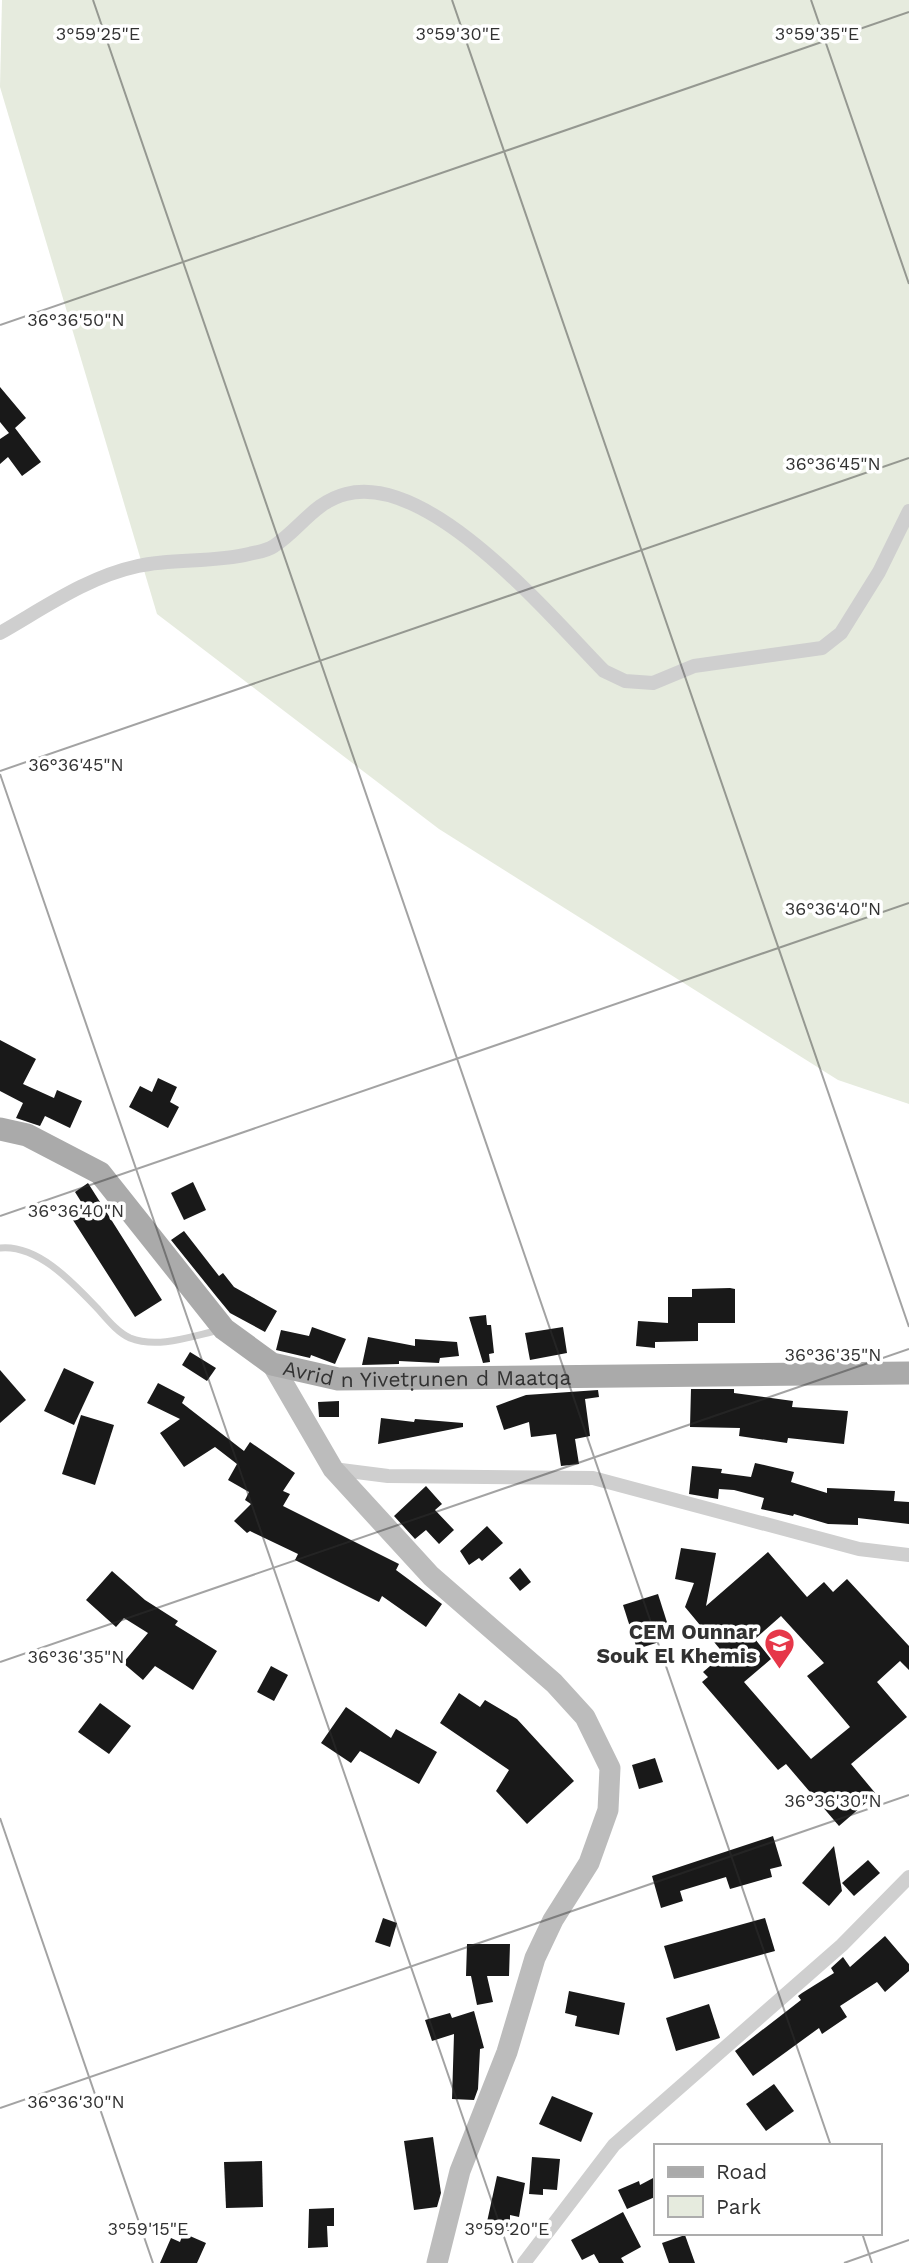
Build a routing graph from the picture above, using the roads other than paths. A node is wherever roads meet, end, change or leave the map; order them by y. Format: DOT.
graph roads {
  1 [pos="909,511"];
  2 [pos="0,634"];
  3 [pos="0,1129"];
  4 [pos="0,1248"];
  5 [pos="224,1329"];
  6 [pos="272,1363"];
  7 [pos="909,1373"];
  8 [pos="333,1469"];
  9 [pos="909,1555"];
  10 [pos="909,1877"];
  11 [pos="437,2263"];
  12 [pos="524,2263"];
  1 -- 2 [label="street"];
  3 -- 5 [label="main road, Avrid n Yivetṛunen d Maatqa"];
  4 -- 5 [label="lane"];
  5 -- 6 [label="main road, Avrid n Yivetṛunen d Maatqa"];
  6 -- 7 [label="main road, Avrid n Yivetṛunen d Maatqa"];
  6 -- 8 [label="street"];
  8 -- 9 [label="street"];
  8 -- 11 [label="street"];
  10 -- 12 [label="street"];
}
